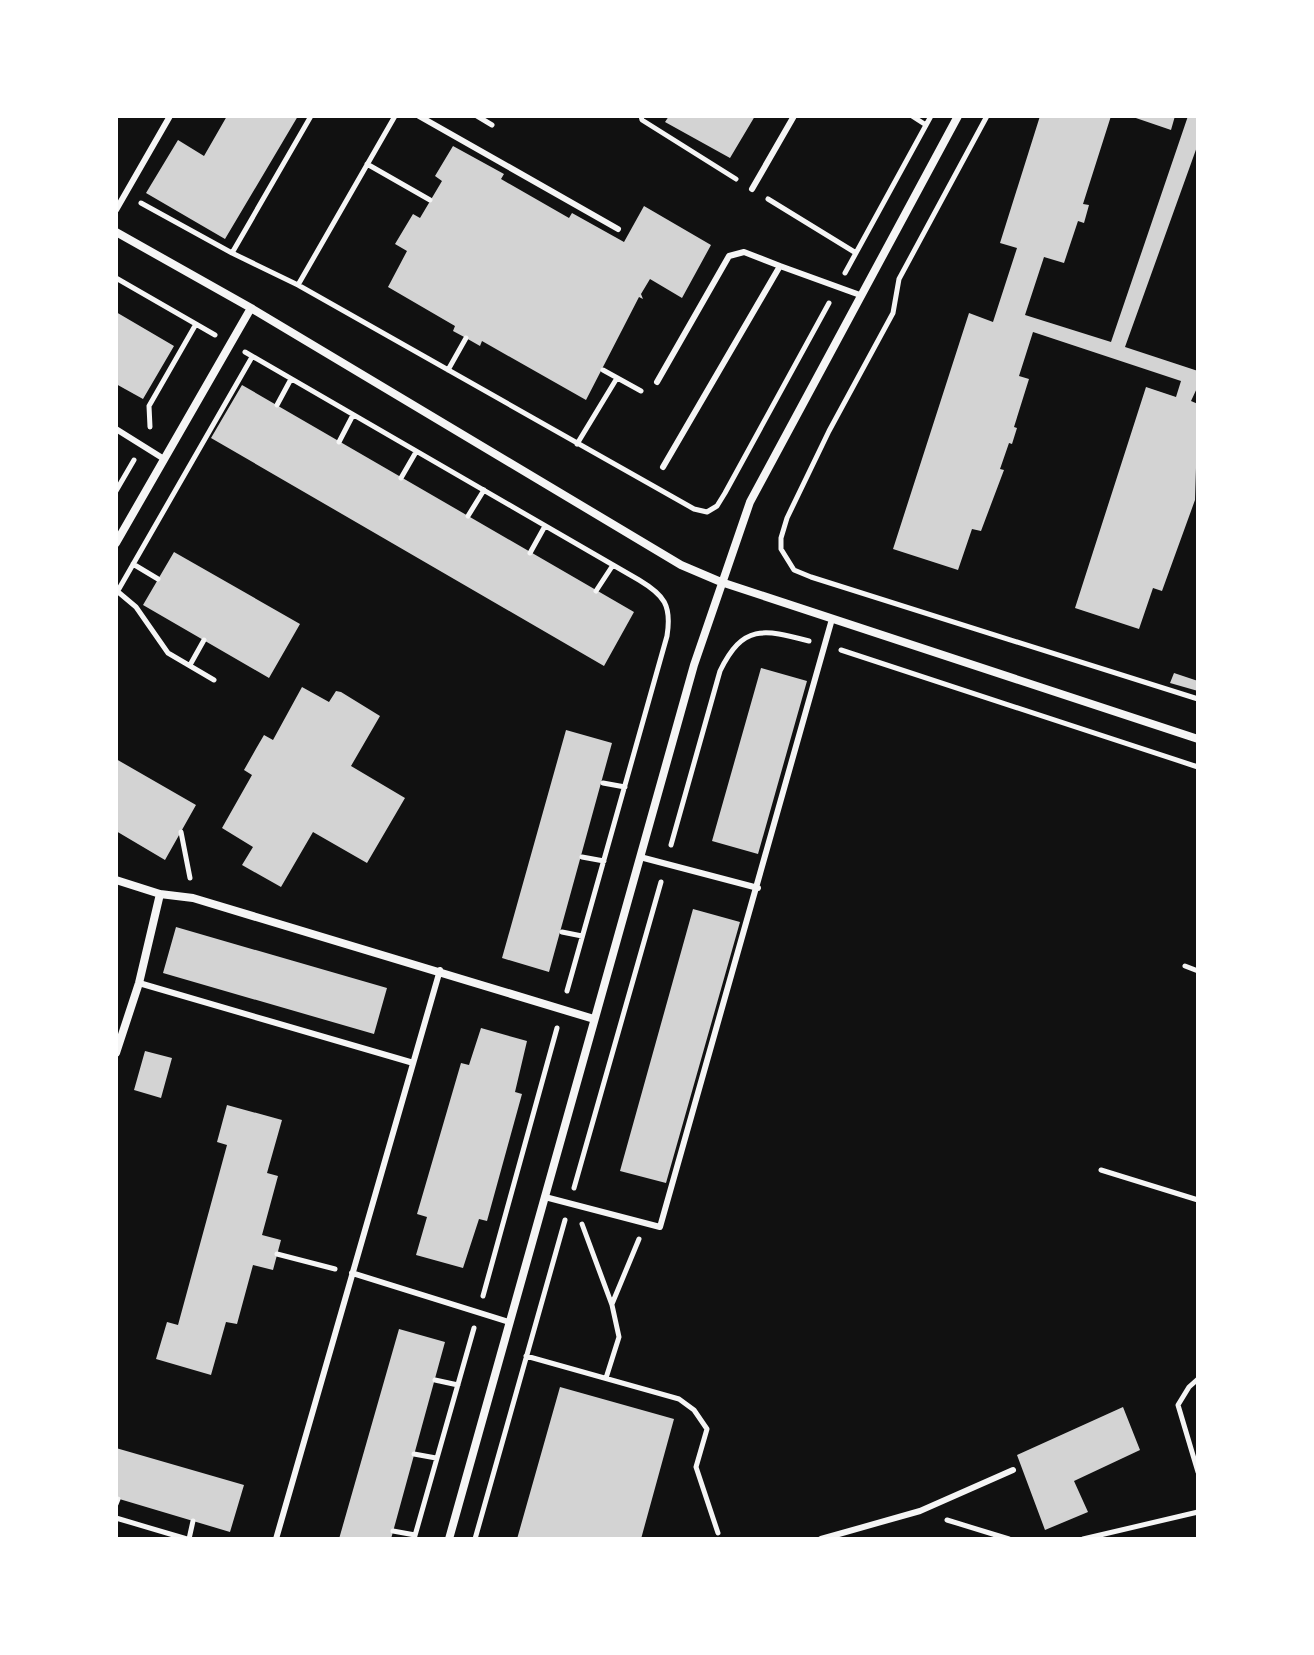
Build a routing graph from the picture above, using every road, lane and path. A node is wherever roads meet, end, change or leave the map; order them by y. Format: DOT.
graph roads {
  1 [pos="170,116"];
  2 [pos="311,116"];
  3 [pos="395,116"];
  4 [pos="419,116"];
  5 [pos="477,116"];
  6 [pos="794,116"];
  7 [pos="912,116"];
  8 [pos="958,116"];
  9 [pos="987,116"];
  10 [pos="492,125"];
  11 [pos="926,125"];
  12 [pos="367,164"];
  13 [pos="752,189"];
  14 [pos="125,194"];
  15 [pos="430,200"];
  16 [pos="116,210"];
  17 [pos="618,229"];
  18 [pos="116,232"];
  19 [pos="232,253"];
  20 [pos="780,266"];
  21 [pos="116,278"];
  22 [pos="298,285"];
  23 [pos="860,295"];
  24 [pos="251,308"];
  25 [pos="196,324"];
  26 [pos="466,338"];
  27 [pos="231,344"];
  28 [pos="252,357"];
  29 [pos="448,370"];
  30 [pos="617,378"];
  31 [pos="291,379"];
  32 [pos="657,382"];
  33 [pos="277,405"];
  34 [pos="353,415"];
  35 [pos="116,429"];
  36 [pos="339,442"];
  37 [pos="577,444"];
  38 [pos="143,445"];
  39 [pos="416,452"];
  40 [pos="164,459"];
  41 [pos="663,467"];
  42 [pos="401,478"];
  43 [pos="484,490"];
  44 [pos="116,491"];
  45 [pos="725,493"];
  46 [pos="468,516"];
  47 [pos="545,526"];
  48 [pos="116,543"];
  49 [pos="530,553"];
  50 [pos="133,564"];
  51 [pos="613,565"];
  52 [pos="158,579"];
  53 [pos="721,582"];
  54 [pos="596,591"];
  55 [pos="117,592"];
  56 [pos="832,619"];
  57 [pos="792,637"];
  58 [pos="204,640"];
  59 [pos="825,645"];
  60 [pos="190,665"];
  61 [pos="214,680"];
  62 [pos="1198,699"];
  63 [pos="1198,739"];
  64 [pos="1198,767"];
  65 [pos="603,783"];
  66 [pos="625,787"];
  67 [pos="181,832"];
  68 [pos="582,857"];
  69 [pos="640,857"];
  70 [pos="604,861"];
  71 [pos="666,863"];
  72 [pos="116,880"];
  73 [pos="758,888"];
  74 [pos="160,894"];
  75 [pos="193,898"];
  76 [pos="562,932"];
  77 [pos="582,936"];
  78 [pos="1185,966"];
  79 [pos="440,970"];
  80 [pos="1198,971"];
  81 [pos="139,983"];
  82 [pos="562,1009"];
  83 [pos="594,1019"];
  84 [pos="116,1053"];
  85 [pos="410,1062"];
  86 [pos="1101,1170"];
  87 [pos="545,1197"];
  88 [pos="1198,1200"];
  89 [pos="572,1204"];
  90 [pos="645,1223"];
  91 [pos="277,1254"];
  92 [pos="352,1273"];
  93 [pos="612,1305"];
  94 [pos="478,1313"];
  95 [pos="509,1322"];
  96 [pos="526,1356"];
  97 [pos="606,1379"];
  98 [pos="1198,1379"];
  99 [pos="435,1380"];
  100 [pos="458,1385"];
  101 [pos="414,1454"];
  102 [pos="436,1458"];
  103 [pos="1013,1470"];
  104 [pos="1198,1472"];
  105 [pos="920,1511"];
  106 [pos="1198,1512"];
  107 [pos="116,1518"];
  108 [pos="193,1521"];
  109 [pos="393,1531"];
  110 [pos="718,1533"];
  111 [pos="415,1537"];
  112 [pos="188,1539"];
  113 [pos="276,1539"];
  114 [pos="449,1539"];
  115 [pos="475,1539"];
  116 [pos="821,1539"];
  117 [pos="1009,1539"];
  118 [pos="1083,1539"];
  1 -- 14 [label="lane"];
  2 -- 19 [label="path"];
  3 -- 12 [label="path"];
  4 -- 17 [label="lane"];
  5 -- 10 [label="path"];
  6 -- 13 [label="lane"];
  7 -- 11 [label="path"];
  8 -- 23 [label="street"];
  9 -- 62 [label="path"];
  12 -- 15 [label="path"];
  12 -- 22 [label="path"];
  14 -- 16 [label="lane"];
  14 -- 19 [label="path"];
  18 -- 24 [label="street"];
  19 -- 22 [label="path"];
  20 -- 23 [label="lane"];
  20 -- 32 [label="lane"];
  20 -- 41 [label="lane"];
  21 -- 25 [label="path"];
  22 -- 29 [label="path"];
  23 -- 53 [label="street"];
  24 -- 27 [label="street"];
  24 -- 53 [label="street"];
  25 -- 27 [label="path"];
  25 -- 38 [label="path"];
  26 -- 29 [label="path"];
  27 -- 28 [label="path"];
  27 -- 40 [label="street"];
  28 -- 31 [label="path"];
  28 -- 50 [label="path"];
  29 -- 37 [label="path"];
  30 -- 37 [label="path"];
  31 -- 33 [label="path"];
  31 -- 34 [label="path"];
  34 -- 36 [label="path"];
  34 -- 39 [label="path"];
  35 -- 38 [label="lane"];
  37 -- 45 [label="path"];
  38 -- 40 [label="lane"];
  38 -- 44 [label="path"];
  39 -- 42 [label="path"];
  39 -- 43 [label="path"];
  40 -- 48 [label="street"];
  43 -- 46 [label="path"];
  43 -- 47 [label="path"];
  47 -- 49 [label="path"];
  47 -- 51 [label="path"];
  50 -- 52 [label="path"];
  50 -- 55 [label="path"];
  51 -- 54 [label="path"];
  51 -- 66 [label="path"];
  53 -- 56 [label="street"];
  53 -- 69 [label="street"];
  55 -- 60 [label="path"];
  56 -- 59 [label="lane"];
  56 -- 63 [label="street"];
  57 -- 71 [label="path"];
  58 -- 60 [label="path"];
  59 -- 64 [label="path"];
  59 -- 73 [label="lane"];
  60 -- 61 [label="path"];
  65 -- 66 [label="path"];
  66 -- 70 [label="path"];
  67 -- 75 [label="path"];
  68 -- 70 [label="path"];
  69 -- 71 [label="lane"];
  69 -- 83 [label="street"];
  70 -- 77 [label="path"];
  71 -- 73 [label="lane"];
  71 -- 89 [label="path"];
  72 -- 74 [label="street"];
  73 -- 90 [label="lane"];
  74 -- 75 [label="street"];
  74 -- 81 [label="street"];
  75 -- 79 [label="street"];
  76 -- 77 [label="path"];
  77 -- 82 [label="path"];
  78 -- 80 [label="path"];
  79 -- 82 [label="street"];
  79 -- 85 [label="lane"];
  81 -- 84 [label="street"];
  81 -- 85 [label="lane"];
  82 -- 83 [label="street"];
  82 -- 94 [label="path"];
  83 -- 87 [label="street"];
  85 -- 92 [label="lane"];
  86 -- 88 [label="path"];
  87 -- 89 [label="lane"];
  87 -- 95 [label="street"];
  89 -- 90 [label="lane"];
  89 -- 93 [label="path"];
  89 -- 96 [label="path"];
  90 -- 93 [label="path"];
  91 -- 92 [label="path"];
  92 -- 94 [label="lane"];
  92 -- 113 [label="lane"];
  93 -- 97 [label="path"];
  94 -- 95 [label="lane"];
  94 -- 100 [label="path"];
  95 -- 114 [label="street"];
  96 -- 97 [label="path"];
  96 -- 115 [label="path"];
  97 -- 110 [label="path"];
  98 -- 104 [label="path"];
  99 -- 100 [label="path"];
  100 -- 102 [label="path"];
  101 -- 102 [label="path"];
  102 -- 111 [label="path"];
  103 -- 105 [label="lane"];
  105 -- 116 [label="lane"];
  105 -- 117 [label="path"];
  106 -- 118 [label="path"];
  107 -- 112 [label="path"];
  108 -- 112 [label="path"];
  109 -- 111 [label="path"];
}
